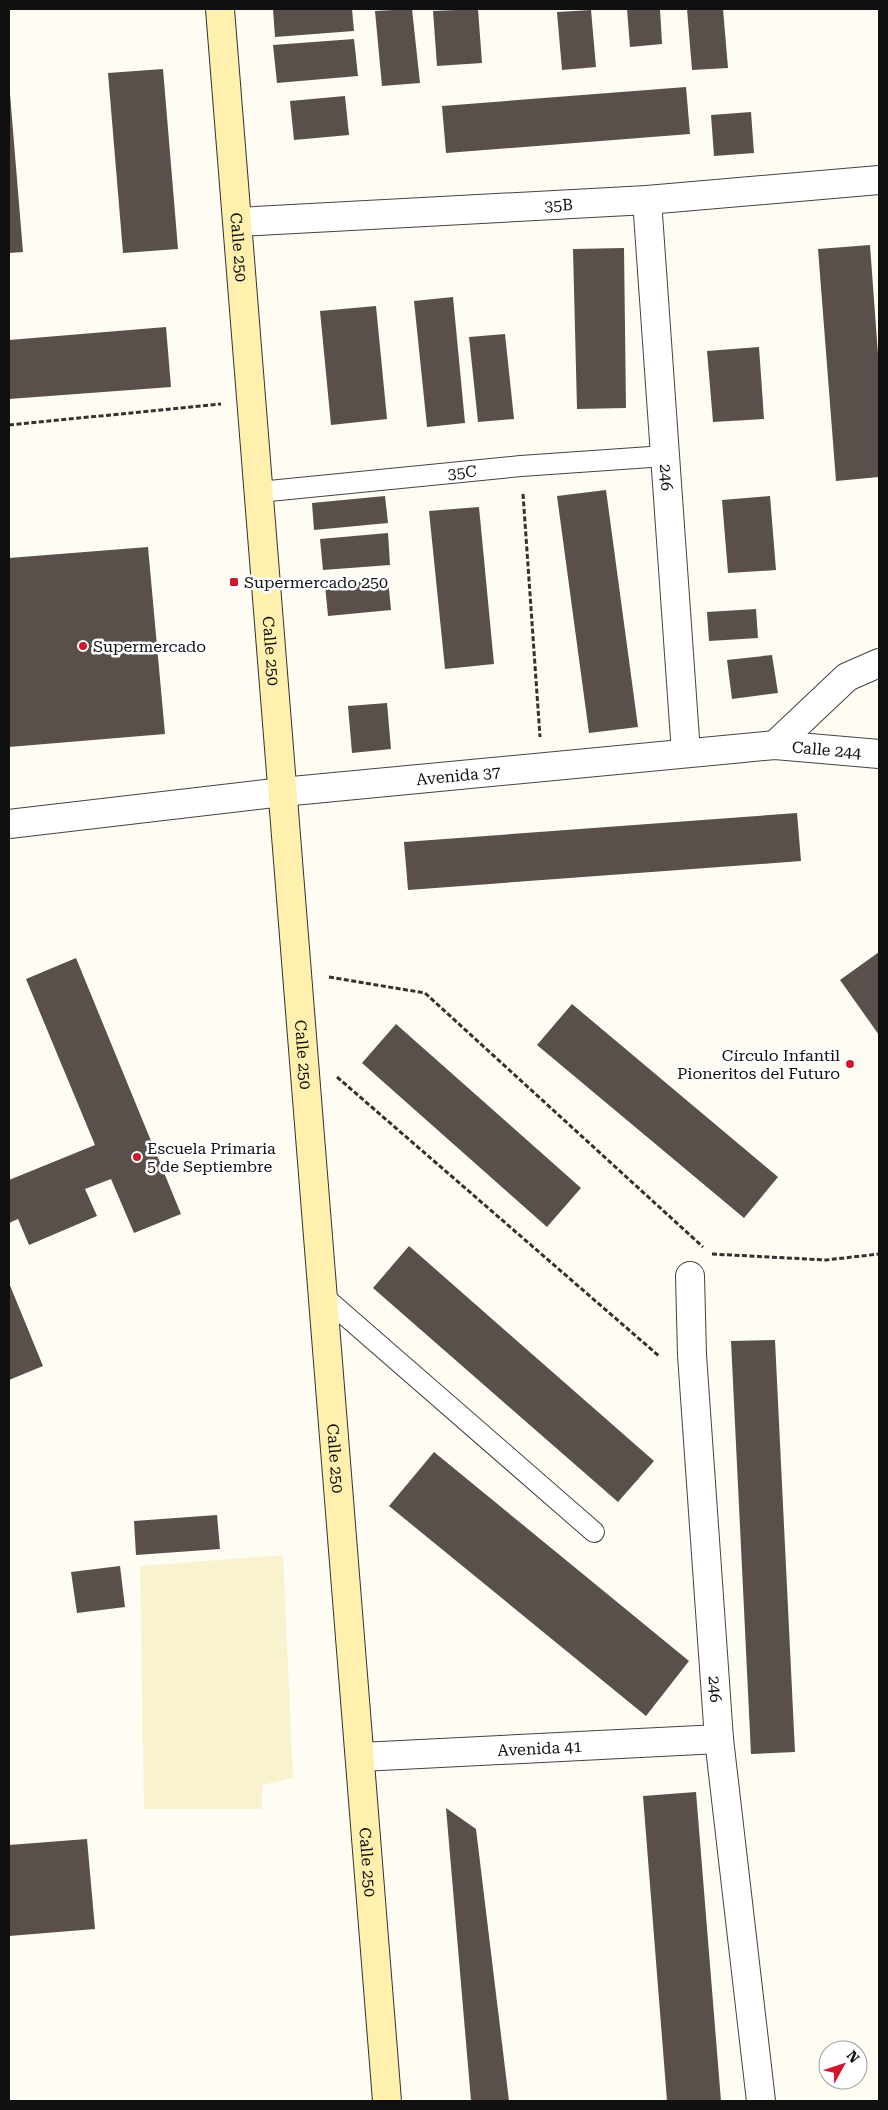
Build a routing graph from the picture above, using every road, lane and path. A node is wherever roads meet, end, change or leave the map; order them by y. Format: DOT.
graph roads {
  1 [pos="220,9"];
  2 [pos="879,180"];
  3 [pos="647,200"];
  4 [pos="238,222"];
  5 [pos="251,400"];
  6 [pos="9,425"];
  7 [pos="665,456"];
  8 [pos="521,466"];
  9 [pos="258,492"];
  10 [pos="879,663"];
  11 [pos="775,745"];
  12 [pos="686,752"];
  13 [pos="879,754"];
  14 [pos="542,766"];
  15 [pos="282,792"];
  16 [pos="9,824"];
  17 [pos="297,972"];
  18 [pos="303,1047"];
  19 [pos="712,1254"];
  20 [pos="879,1254"];
  21 [pos="690,1276"];
  22 [pos="323,1296"];
  23 [pos="694,1386"];
  24 [pos="594,1532"];
  25 [pos="719,1739"];
  26 [pos="361,1757"];
  27 [pos="387,2101"];
  28 [pos="761,2101"];
  1 -- 4 [label="main road, Calle 250"];
  2 -- 3 [label="street, 35B"];
  3 -- 4 [label="street, 35B"];
  3 -- 7 [label="street, 246"];
  4 -- 5 [label="main road, Calle 250"];
  5 -- 6 [label="path"];
  5 -- 9 [label="main road, Calle 250"];
  7 -- 8 [label="lane, 35C"];
  7 -- 12 [label="street, 246"];
  8 -- 9 [label="lane, 35C"];
  8 -- 14 [label="path"];
  9 -- 15 [label="main road, Calle 250"];
  10 -- 11 [label="street"];
  11 -- 12 [label="street, Avenida 37"];
  11 -- 13 [label="street, Calle 244"];
  12 -- 14 [label="street, Avenida 37"];
  14 -- 15 [label="street, Avenida 37"];
  15 -- 16 [label="street, Avenida 37"];
  15 -- 17 [label="main road, Calle 250"];
  17 -- 18 [label="main road, Calle 250"];
  17 -- 19 [label="path"];
  18 -- 22 [label="main road, Calle 250"];
  18 -- 23 [label="path"];
  19 -- 20 [label="path"];
  19 -- 21 [label="path"];
  21 -- 23 [label="street, 246"];
  22 -- 24 [label="lane"];
  22 -- 26 [label="main road, Calle 250"];
  23 -- 25 [label="street, 246"];
  25 -- 26 [label="street, Avenida 41"];
  25 -- 28 [label="street, 246"];
  26 -- 27 [label="main road, Calle 250"];
}
